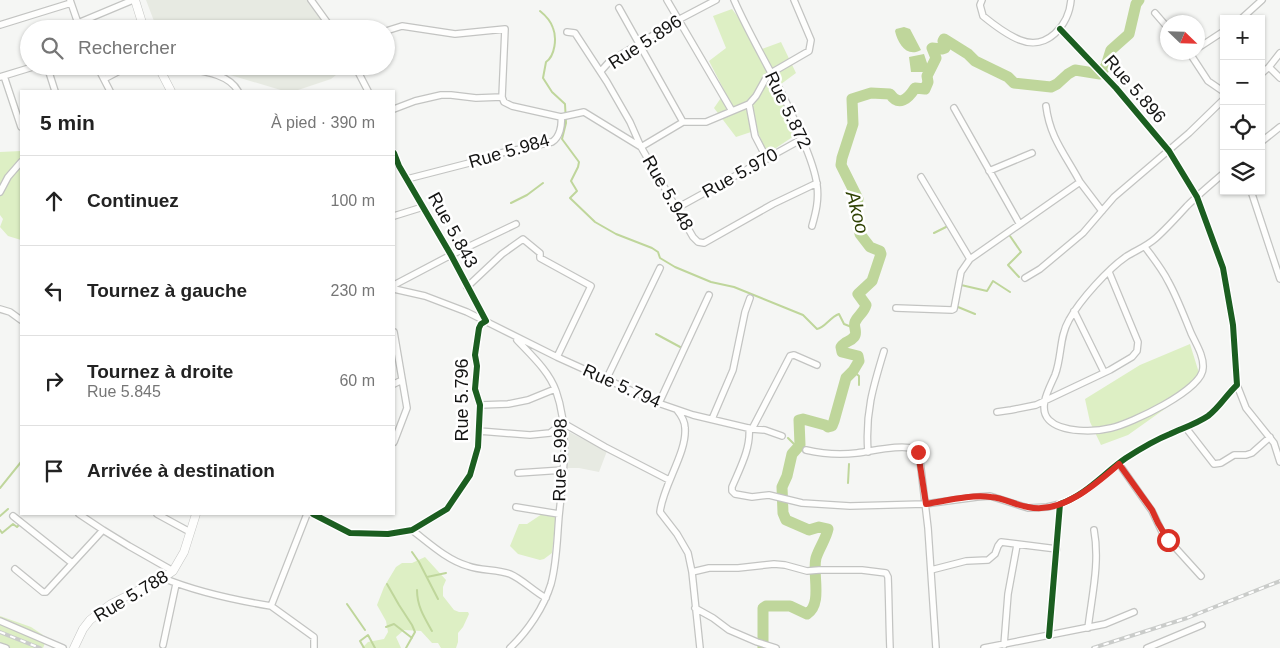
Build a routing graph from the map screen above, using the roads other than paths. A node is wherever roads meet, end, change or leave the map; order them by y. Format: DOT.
graph roads {
  1 [pos="134,0"];
  2 [pos="311,0"];
  3 [pos="667,0"];
  4 [pos="716,0"];
  5 [pos="734,0"];
  6 [pos="794,0"];
  7 [pos="982,0"];
  8 [pos="1071,0"];
  9 [pos="1262,0"];
  10 [pos="71,2"];
  11 [pos="619,8"];
  12 [pos="1155,13"];
  13 [pos="1245,15"];
  14 [pos="1160,19"];
  15 [pos="77,20"];
  16 [pos="92,20"];
  17 [pos="141,20"];
  18 [pos="325,20"];
  19 [pos="678,20"];
  20 [pos="0,25"];
  21 [pos="395,28"];
  22 [pos="1060,28"];
  23 [pos="567,32"];
  24 [pos="1220,34"];
  25 [pos="1205,43"];
  26 [pos="639,44"];
  27 [pos="1280,53"];
  28 [pos="1194,60"];
  29 [pos="1269,67"];
  30 [pos="1265,70"];
  31 [pos="20,71"];
  32 [pos="601,71"];
  33 [pos="771,73"];
  34 [pos="50,75"];
  35 [pos="102,75"];
  36 [pos="112,75"];
  37 [pos="163,75"];
  38 [pos="212,75"];
  39 [pos="360,75"];
  40 [pos="2,76"];
  41 [pos="1280,78"];
  42 [pos="104,79"];
  43 [pos="1220,89"];
  44 [pos="55,90"];
  45 [pos="110,90"];
  46 [pos="170,90"];
  47 [pos="238,90"];
  48 [pos="367,90"];
  49 [pos="502,97"];
  50 [pos="1220,102"];
  51 [pos="749,104"];
  52 [pos="1046,106"];
  53 [pos="954,108"];
  54 [pos="395,109"];
  55 [pos="732,112"];
  56 [pos="561,117"];
  57 [pos="683,122"];
  58 [pos="20,124"];
  59 [pos="1280,127"];
  60 [pos="1265,137"];
  61 [pos="802,138"];
  62 [pos="642,147"];
  63 [pos="1168,151"];
  64 [pos="1032,152"];
  65 [pos="395,155"];
  66 [pos="766,159"];
  67 [pos="20,163"];
  68 [pos="989,171"];
  69 [pos="1220,177"];
  70 [pos="921,178"];
  71 [pos="407,179"];
  72 [pos="1080,182"];
  73 [pos="817,183"];
  74 [pos="0,192"];
  75 [pos="1252,195"];
  76 [pos="1197,197"];
  77 [pos="423,207"];
  78 [pos="677,208"];
  79 [pos="1102,211"];
  80 [pos="395,216"];
  81 [pos="1019,223"];
  82 [pos="516,224"];
  83 [pos="812,226"];
  84 [pos="1145,247"];
  85 [pos="451,255"];
  86 [pos="970,259"];
  87 [pos="660,268"];
  88 [pos="1109,272"];
  89 [pos="1024,278"];
  90 [pos="1280,279"];
  91 [pos="395,286"];
  92 [pos="395,287"];
  93 [pos="467,287"];
  94 [pos="709,295"];
  95 [pos="750,298"];
  96 [pos="896,308"];
  97 [pos="0,309"];
  98 [pos="1074,311"];
  99 [pos="20,319"];
  100 [pos="486,321"];
  101 [pos="514,336"];
  102 [pos="395,338"];
  103 [pos="884,351"];
  104 [pos="556,357"];
  105 [pos="817,365"];
  106 [pos="1104,372"];
  107 [pos="402,380"];
  108 [pos="606,380"];
  109 [pos="395,384"];
  110 [pos="1237,385"];
  111 [pos="555,389"];
  112 [pos="1045,400"];
  113 [pos="659,403"];
  114 [pos="480,405"];
  115 [pos="678,410"];
  116 [pos="997,412"];
  117 [pos="712,419"];
  118 [pos="563,422"];
  119 [pos="750,428"];
  120 [pos="1186,428"];
  121 [pos="479,431"];
  122 [pos="782,436"];
  123 [pos="1270,437"];
  124 [pos="395,439"];
  125 [pos="1280,439"];
  126 [pos="1274,443"];
  127 [pos="806,450"];
  128 [pos="868,452"];
  129 [pos="1280,462"];
  130 [pos="1119,464"];
  131 [pos="563,470"];
  132 [pos="518,473"];
  133 [pos="669,480"];
  134 [pos="926,504"];
  135 [pos="1060,504"];
  136 [pos="516,507"];
  137 [pos="560,514"];
  138 [pos="80,515"];
  139 [pos="159,515"];
  140 [pos="196,515"];
  141 [pos="307,515"];
  142 [pos="315,515"];
  143 [pos="13,516"];
  144 [pos="103,530"];
  145 [pos="412,530"];
  146 [pos="1094,530"];
  147 [pos="190,532"];
  148 [pos="1017,545"];
  149 [pos="1057,549"];
  150 [pos="72,563"];
  151 [pos="15,569"];
  152 [pos="931,570"];
  153 [pos="173,571"];
  154 [pos="692,572"];
  155 [pos="1201,576"];
  156 [pos="163,578"];
  157 [pos="176,584"];
  158 [pos="546,598"];
  159 [pos="270,606"];
  160 [pos="695,608"];
  161 [pos="1134,612"];
  162 [pos="0,621"];
  163 [pos="1202,625"];
  164 [pos="1088,628"];
  165 [pos="1049,636"];
  166 [pos="163,645"];
  167 [pos="1004,645"];
  168 [pos="0,646"];
  169 [pos="6,648"];
  170 [pos="63,648"];
  171 [pos="74,648"];
  172 [pos="314,648"];
  173 [pos="510,648"];
  174 [pos="700,648"];
  175 [pos="776,648"];
  176 [pos="890,648"];
  177 [pos="936,648"];
  178 [pos="984,648"];
  179 [pos="1147,648"];
  1 -- 16 [label="street"];
  1 -- 17 [label="street"];
  2 -- 18 [label="street"];
  3 -- 19 [label="street"];
  4 -- 19 [label="street, Rue 5.896"];
  5 -- 33 [label="street, Rue 5.872"];
  6 -- 33 [label="street"];
  7 -- 22 [label="street"];
  8 -- 22 [label="street"];
  9 -- 13 [label="street"];
  10 -- 15 [label="street"];
  10 -- 20 [label="street"];
  11 -- 26 [label="street"];
  12 -- 14 [label="street"];
  19 -- 26 [label="street, Rue 5.896"];
  19 -- 55 [label="street"];
  21 -- 49 [label="street"];
  22 -- 63 [label="street, Rue 5.896"];
  23 -- 32 [label="street, Rue 5.948"];
  24 -- 25 [label="street"];
  26 -- 32 [label="street, Rue 5.896"];
  26 -- 57 [label="street"];
  27 -- 29 [label="street"];
  28 -- 43 [label="street"];
  29 -- 30 [label="street"];
  29 -- 41 [label="street"];
  31 -- 40 [label="street"];
  32 -- 62 [label="street, Rue 5.948"];
  33 -- 51 [label="street"];
  33 -- 61 [label="street, Rue 5.872"];
  34 -- 44 [label="street"];
  35 -- 42 [label="street"];
  36 -- 42 [label="street"];
  37 -- 46 [label="street"];
  38 -- 47 [label="street"];
  39 -- 48 [label="street"];
  40 -- 58 [label="street"];
  42 -- 45 [label="street"];
  49 -- 54 [label="street"];
  49 -- 56 [label="street, Rue 5.984"];
  50 -- 63 [label="street"];
  51 -- 55 [label="street"];
  51 -- 66 [label="street"];
  52 -- 72 [label="street"];
  53 -- 68 [label="street"];
  55 -- 57 [label="street"];
  56 -- 62 [label="street"];
  56 -- 71 [label="street, Rue 5.984"];
  57 -- 62 [label="street"];
  59 -- 60 [label="street"];
  61 -- 66 [label="street, Rue 5.970"];
  61 -- 73 [label="street, Rue 5.872"];
  62 -- 78 [label="street, Rue 5.948"];
  63 -- 76 [label="street, Rue 5.896"];
  63 -- 79 [label="street"];
  64 -- 68 [label="street"];
  65 -- 71 [label="street, Rue 5.843"];
  66 -- 78 [label="street, Rue 5.970"];
  67 -- 74 [label="street"];
  68 -- 81 [label="street"];
  69 -- 76 [label="street"];
  70 -- 86 [label="street"];
  71 -- 77 [label="street, Rue 5.843"];
  72 -- 79 [label="street"];
  72 -- 81 [label="street"];
  73 -- 78 [label="street, Rue 5.948"];
  73 -- 83 [label="street, Rue 5.872"];
  75 -- 90 [label="street"];
  76 -- 84 [label="street"];
  76 -- 110 [label="street, Rue 5.896"];
  77 -- 80 [label="street"];
  77 -- 85 [label="street, Rue 5.843"];
  79 -- 89 [label="street"];
  81 -- 86 [label="street"];
  82 -- 85 [label="street"];
  84 -- 88 [label="street"];
  84 -- 112 [label="street"];
  85 -- 91 [label="street"];
  85 -- 93 [label="street, Rue 5.843"];
  86 -- 96 [label="street"];
  87 -- 108 [label="street"];
  88 -- 98 [label="street"];
  88 -- 106 [label="street"];
  92 -- 100 [label="street, Rue 5.794"];
  93 -- 100 [label="street, Rue 5.843"];
  93 -- 104 [label="street"];
  94 -- 113 [label="street"];
  95 -- 117 [label="street"];
  97 -- 99 [label="street"];
  98 -- 106 [label="street"];
  98 -- 112 [label="street"];
  100 -- 101 [label="street, Rue 5.794"];
  100 -- 114 [label="street, Rue 5.796"];
  101 -- 104 [label="street, Rue 5.794"];
  101 -- 111 [label="street, Rue 5.998"];
  102 -- 107 [label="street"];
  103 -- 128 [label="street"];
  104 -- 108 [label="street, Rue 5.794"];
  105 -- 119 [label="street"];
  106 -- 112 [label="street"];
  107 -- 109 [label="street"];
  107 -- 124 [label="street"];
  108 -- 113 [label="street, Rue 5.794"];
  110 -- 120 [label="street"];
  110 -- 123 [label="street, Rue 5.896"];
  111 -- 114 [label="street, Rue 5.796"];
  111 -- 118 [label="street, Rue 5.998"];
  112 -- 116 [label="street"];
  113 -- 115 [label="street, Rue 5.794"];
  114 -- 121 [label="street, Rue 5.796"];
  115 -- 117 [label="street, Rue 5.794"];
  115 -- 133 [label="street"];
  117 -- 119 [label="street, Rue 5.794"];
  118 -- 121 [label="street"];
  118 -- 131 [label="street, Rue 5.998"];
  118 -- 133 [label="street"];
  119 -- 122 [label="street, Rue 5.794"];
  119 -- 134 [label="street"];
  120 -- 123 [label="street"];
  120 -- 130 [label="street"];
  121 -- 145 [label="street, Rue 5.796"];
  123 -- 126 [label="street, Rue 5.896"];
  125 -- 126 [label="street"];
  126 -- 129 [label="street, Rue 5.896"];
  127 -- 128 [label="street"];
  128 -- 134 [label="street"];
  130 -- 135 [label="street"];
  130 -- 155 [label="street"];
  131 -- 132 [label="street"];
  131 -- 137 [label="street, Rue 5.998"];
  133 -- 154 [label="street"];
  134 -- 135 [label="street"];
  134 -- 152 [label="street"];
  135 -- 149 [label="street"];
  136 -- 137 [label="street"];
  137 -- 158 [label="street, Rue 5.998"];
  138 -- 144 [label="street"];
  139 -- 147 [label="street"];
  140 -- 147 [label="street, Rue 5.788"];
  141 -- 159 [label="street"];
  142 -- 145 [label="street, Rue 5.796"];
  143 -- 150 [label="street"];
  144 -- 150 [label="street"];
  144 -- 153 [label="street"];
  145 -- 158 [label="street"];
  146 -- 164 [label="street"];
  147 -- 153 [label="street, Rue 5.788"];
  148 -- 149 [label="street"];
  148 -- 152 [label="street"];
  148 -- 167 [label="street"];
  149 -- 165 [label="street"];
  150 -- 151 [label="street"];
  152 -- 177 [label="street"];
  153 -- 156 [label="street, Rue 5.788"];
  154 -- 160 [label="street"];
  154 -- 176 [label="street"];
  156 -- 157 [label="street"];
  156 -- 171 [label="street, Rue 5.788"];
  157 -- 159 [label="street"];
  157 -- 166 [label="street"];
  158 -- 173 [label="street, Rue 5.998"];
  159 -- 172 [label="street"];
  160 -- 174 [label="street"];
  160 -- 175 [label="street"];
  161 -- 164 [label="street"];
  162 -- 170 [label="street"];
  163 -- 179 [label="street"];
  164 -- 165 [label="street"];
  165 -- 167 [label="street"];
  167 -- 178 [label="street"];
  168 -- 169 [label="street"];
}
